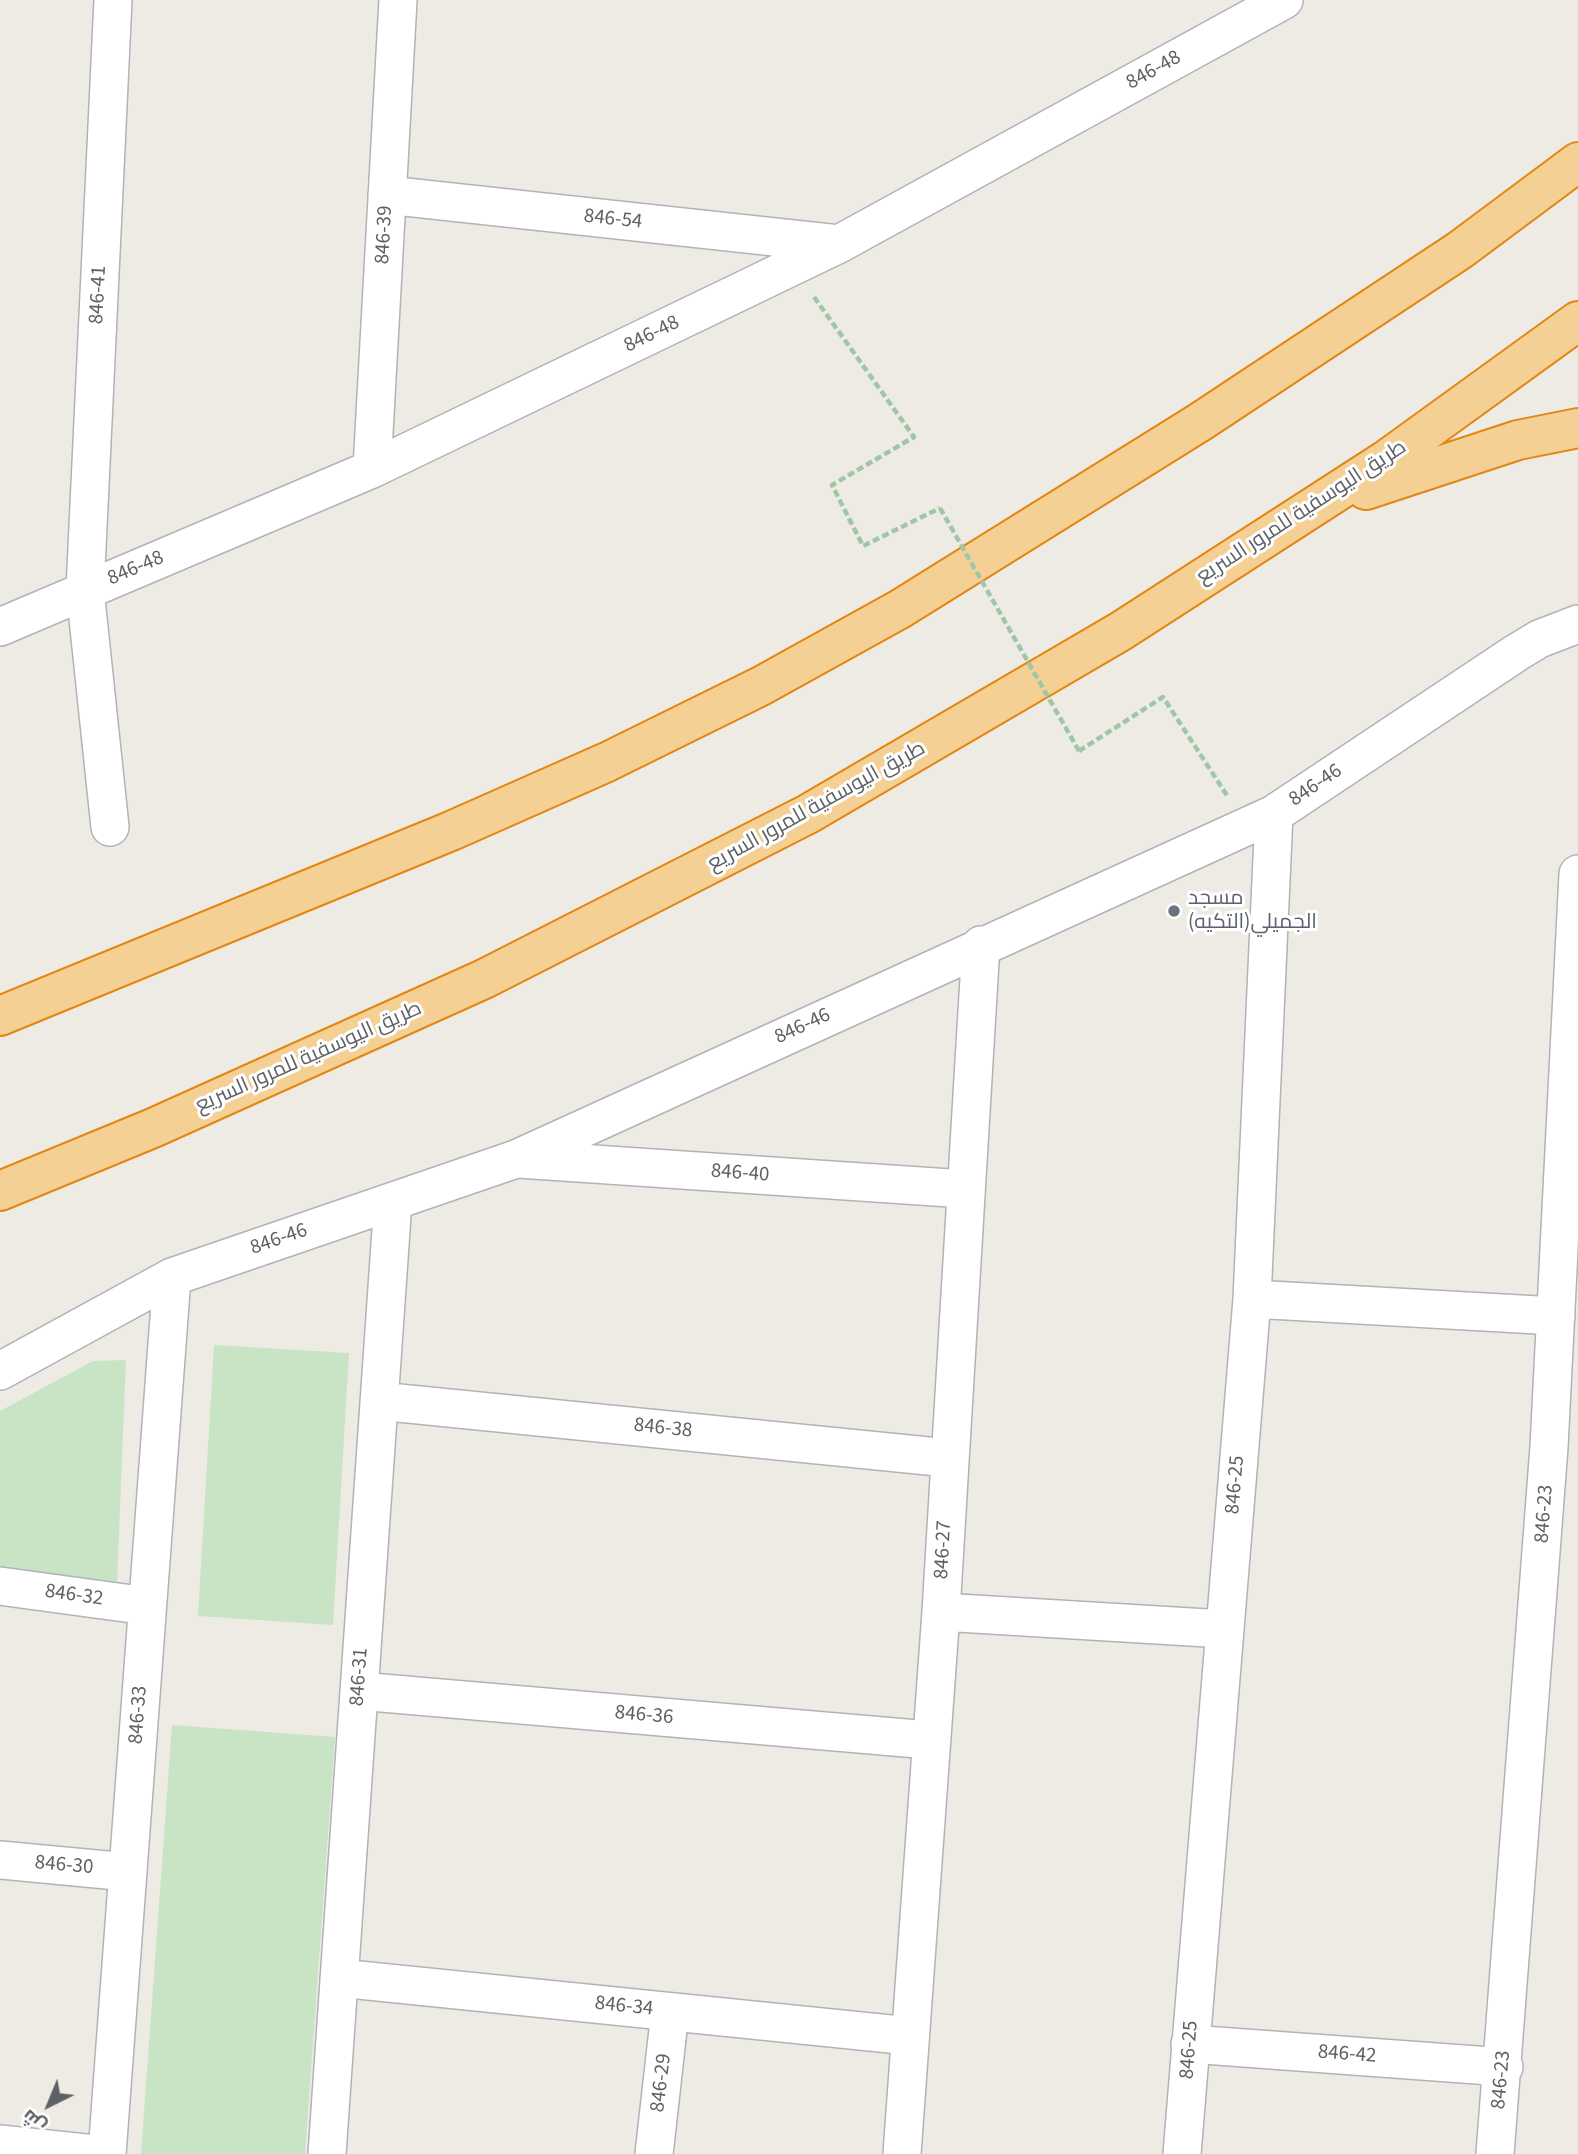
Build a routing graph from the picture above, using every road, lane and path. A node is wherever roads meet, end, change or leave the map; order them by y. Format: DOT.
graph roads {
  1 [pos="113,0"];
  2 [pos="398,0"];
  3 [pos="1278,0"];
  4 [pos="1578,162"];
  5 [pos="387,195"];
  6 [pos="839,244"];
  7 [pos="793,267"];
  8 [pos="1578,321"];
  9 [pos="1578,428"];
  10 [pos="372,469"];
  11 [pos="1275,532"];
  12 [pos="85,590"];
  13 [pos="1578,624"];
  14 [pos="0,627"];
  15 [pos="1260,820"];
  16 [pos="110,827"];
  17 [pos="1578,874"];
  18 [pos="981,945"];
  19 [pos="0,1016"];
  20 [pos="516,1159"];
  21 [pos="965,1189"];
  22 [pos="0,1191"];
  23 [pos="393,1200"];
  24 [pos="172,1277"];
  25 [pos="1252,1299"];
  26 [pos="1556,1316"];
  27 [pos="0,1371"];
  28 [pos="379,1401"];
  29 [pos="1564,1449"];
  30 [pos="948,1458"];
  31 [pos="0,1586"];
  32 [pos="148,1606"];
  33 [pos="941,1612"];
  34 [pos="1224,1629"];
  35 [pos="359,1691"];
  36 [pos="929,1740"];
  37 [pos="0,1860"];
  38 [pos="128,1872"];
  39 [pos="339,1978"];
  40 [pos="670,2012"];
  41 [pos="910,2036"];
  42 [pos="1191,2044"];
  43 [pos="1504,2067"];
  44 [pos="0,2144"];
  45 [pos="95,2154"];
  46 [pos="107,2154"];
  47 [pos="327,2154"];
  48 [pos="654,2154"];
  49 [pos="902,2154"];
  50 [pos="1182,2154"];
  51 [pos="1495,2154"];
  1 -- 12 [label="street, 846-41"];
  2 -- 5 [label="street, 846-39"];
  3 -- 6 [label="street, 846-48"];
  4 -- 19 [label="highway"];
  5 -- 6 [label="street, 846-54"];
  5 -- 10 [label="street, 846-39"];
  6 -- 7 [label="street, 846-48"];
  7 -- 10 [label="street, 846-48"];
  7 -- 15 [label="path, bridge"];
  8 -- 11 [label="highway, طريق اليوسفية للمرور السريع"];
  9 -- 11 [label="highway"];
  10 -- 12 [label="street, 846-48"];
  11 -- 22 [label="highway, طريق اليوسفية للمرور السريع"];
  12 -- 14 [label="street, 846-48"];
  12 -- 16 [label="street, 846-41"];
  13 -- 15 [label="street, 846-46"];
  15 -- 18 [label="street, 846-46"];
  15 -- 25 [label="street, 846-25"];
  17 -- 26 [label="street, 846-23"];
  18 -- 20 [label="street, 846-46"];
  18 -- 21 [label="street, 846-27"];
  20 -- 21 [label="street, 846-40"];
  20 -- 23 [label="street, 846-46"];
  21 -- 30 [label="street, 846-27"];
  23 -- 24 [label="street, 846-46"];
  23 -- 28 [label="street, 846-31"];
  24 -- 27 [label="street, 846-46"];
  24 -- 32 [label="street, 846-33"];
  25 -- 26 [label="street"];
  25 -- 34 [label="street, 846-25"];
  26 -- 29 [label="street, 846-23"];
  28 -- 30 [label="street, 846-38"];
  28 -- 35 [label="street, 846-31"];
  29 -- 43 [label="street, 846-23"];
  30 -- 33 [label="street, 846-27"];
  31 -- 32 [label="street, 846-32"];
  32 -- 38 [label="street, 846-33"];
  33 -- 34 [label="street"];
  33 -- 36 [label="street, 846-27"];
  34 -- 42 [label="street, 846-25"];
  35 -- 36 [label="street, 846-36"];
  35 -- 39 [label="street, 846-31"];
  36 -- 41 [label="street, 846-27"];
  37 -- 38 [label="street, 846-30"];
  38 -- 46 [label="street, 846-33"];
  39 -- 40 [label="street, 846-34"];
  39 -- 47 [label="street, 846-31"];
  40 -- 41 [label="street, 846-34"];
  40 -- 48 [label="street, 846-29"];
  41 -- 49 [label="street, 846-27"];
  42 -- 43 [label="street, 846-42"];
  42 -- 50 [label="street, 846-25"];
  43 -- 51 [label="street, 846-23"];
  44 -- 45 [label="street"];
}
